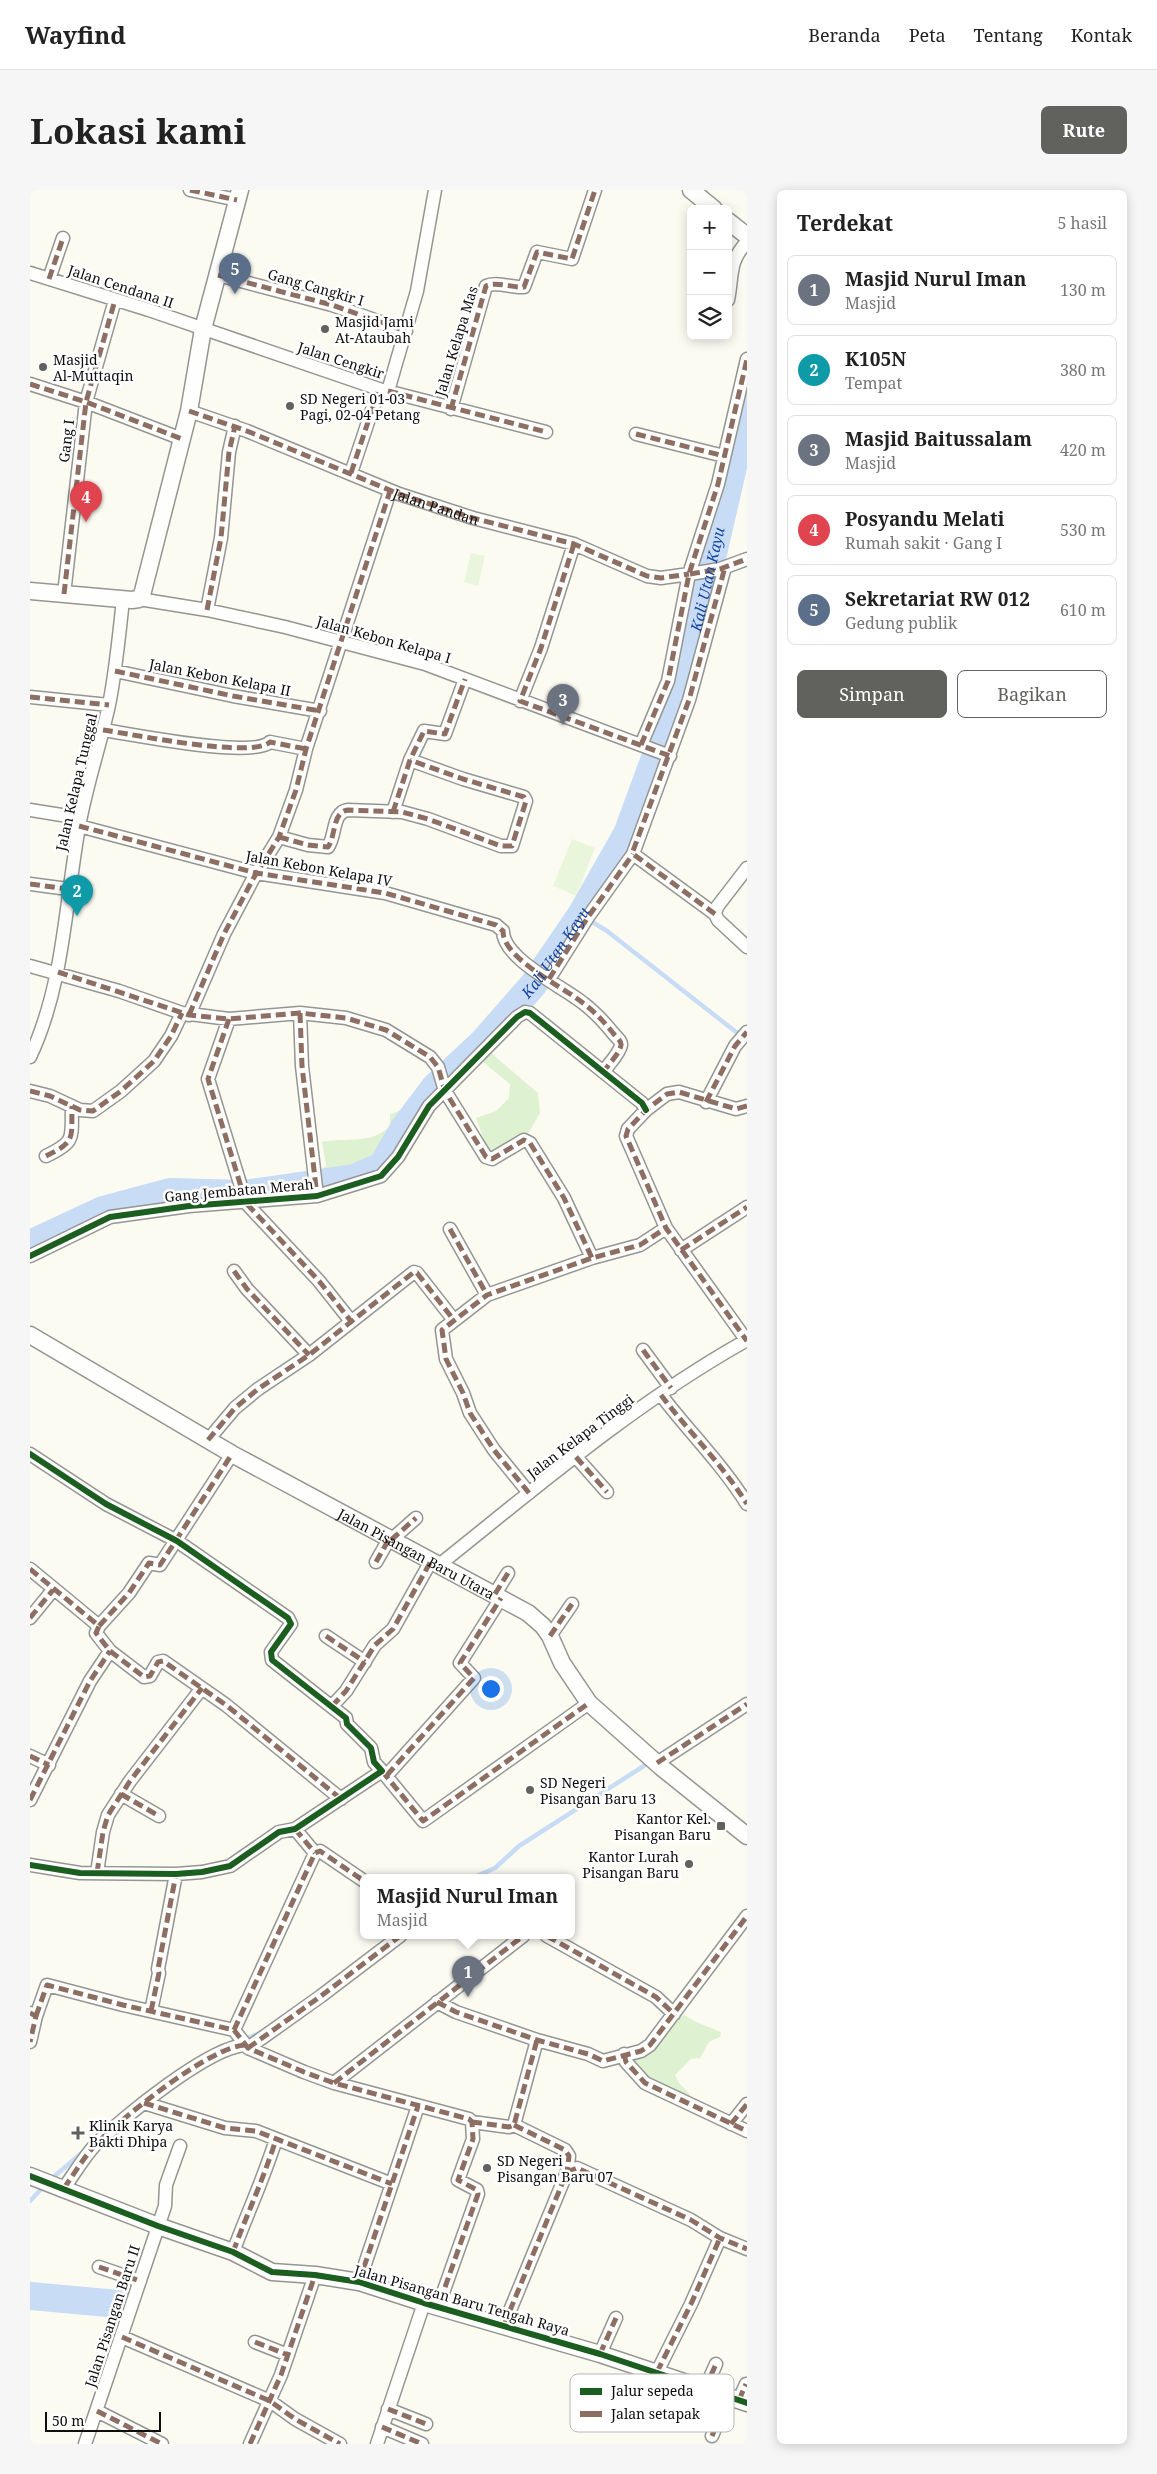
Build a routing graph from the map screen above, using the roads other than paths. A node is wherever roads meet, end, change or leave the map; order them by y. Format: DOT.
graph roads {
  1 [pos="190,190"];
  2 [pos="435,190"];
  3 [pos="595,190"];
  4 [pos="690,190"];
  5 [pos="238,195"];
  6 [pos="709,205"];
  7 [pos="732,224"];
  8 [pos="747,236"];
  9 [pos="63,238"];
  10 [pos="747,242"];
  11 [pos="30,273"];
  12 [pos="218,275"];
  13 [pos="49,279"];
  14 [pos="729,295"];
  15 [pos="114,303"];
  16 [pos="203,329"];
  17 [pos="406,331"];
  18 [pos="747,359"];
  19 [pos="30,384"];
  20 [pos="383,390"];
  21 [pos="86,402"];
  22 [pos="451,409"];
  23 [pos="189,411"];
  24 [pos="235,426"];
  25 [pos="546,432"];
  26 [pos="636,434"];
  27 [pos="182,439"];
  28 [pos="724,456"];
  29 [pos="351,473"];
  30 [pos="390,491"];
  31 [pos="574,544"];
  32 [pos="747,559"];
  33 [pos="722,568"];
  34 [pos="689,574"];
  35 [pos="64,588"];
  36 [pos="30,591"];
  37 [pos="131,599"];
  38 [pos="207,610"];
  39 [pos="342,642"];
  40 [pos="115,671"];
  41 [pos="465,679"];
  42 [pos="30,697"];
  43 [pos="520,701"];
  44 [pos="109,705"];
  45 [pos="320,711"];
  46 [pos="103,730"];
  47 [pos="644,746"];
  48 [pos="306,749"];
  49 [pos="665,754"];
  50 [pos="410,760"];
  51 [pos="30,810"];
  52 [pos="393,812"];
  53 [pos="80,822"];
  54 [pos="279,837"];
  55 [pos="633,854"];
  56 [pos="747,868"];
  57 [pos="256,874"];
  58 [pos="30,884"];
  59 [pos="68,889"];
  60 [pos="715,914"];
  61 [pos="747,947"];
  62 [pos="30,966"];
  63 [pos="58,972"];
  64 [pos="548,978"];
  65 [pos="300,1013"];
  66 [pos="185,1014"];
  67 [pos="229,1019"];
  68 [pos="747,1032"];
  69 [pos="30,1056"];
  70 [pos="604,1071"];
  71 [pos="444,1090"];
  72 [pos="30,1091"];
  73 [pos="706,1102"];
  74 [pos="72,1106"];
  75 [pos="747,1106"];
  76 [pos="646,1110"];
  77 [pos="46,1156"];
  78 [pos="316,1187"];
  79 [pos="243,1196"];
  80 [pos="747,1207"];
  81 [pos="666,1228"];
  82 [pos="450,1229"];
  83 [pos="681,1250"];
  84 [pos="30,1256"];
  85 [pos="592,1258"];
  86 [pos="234,1271"];
  87 [pos="487,1295"];
  88 [pos="453,1319"];
  89 [pos="350,1320"];
  90 [pos="30,1335"];
  91 [pos="747,1340"];
  92 [pos="643,1350"];
  93 [pos="309,1355"];
  94 [pos="666,1392"];
  95 [pos="208,1440"];
  96 [pos="30,1454"];
  97 [pos="232,1454"];
  98 [pos="576,1457"];
  99 [pos="607,1492"];
  100 [pos="529,1493"];
  101 [pos="747,1504"];
  102 [pos="416,1518"];
  103 [pos="390,1539"];
  104 [pos="177,1541"];
  105 [pos="376,1562"];
  106 [pos="435,1563"];
  107 [pos="30,1569"];
  108 [pos="508,1573"];
  109 [pos="53,1590"];
  110 [pos="498,1596"];
  111 [pos="572,1604"];
  112 [pos="30,1618"];
  113 [pos="99,1626"];
  114 [pos="326,1636"];
  115 [pos="550,1636"];
  116 [pos="110,1651"];
  117 [pos="365,1662"];
  118 [pos="202,1688"];
  119 [pos="589,1703"];
  120 [pos="747,1704"];
  121 [pos="332,1706"];
  122 [pos="30,1756"];
  123 [pos="653,1759"];
  124 [pos="49,1765"];
  125 [pos="384,1773"];
  126 [pos="121,1794"];
  127 [pos="341,1799"];
  128 [pos="30,1800"];
  129 [pos="159,1816"];
  130 [pos="294,1829"];
  131 [pos="747,1836"];
  132 [pos="315,1853"];
  133 [pos="30,1865"];
  134 [pos="97,1873"];
  135 [pos="176,1874"];
  136 [pos="360,1878"];
  137 [pos="747,1916"];
  138 [pos="396,1939"];
  139 [pos="519,1939"];
  140 [pos="552,1939"];
  141 [pos="437,2002"];
  142 [pos="151,2011"];
  143 [pos="674,2014"];
  144 [pos="33,2015"];
  145 [pos="242,2040"];
  146 [pos="537,2040"];
  147 [pos="30,2042"];
  148 [pos="624,2054"];
  149 [pos="334,2082"];
  150 [pos="144,2103"];
  151 [pos="747,2104"];
  152 [pos="418,2106"];
  153 [pos="472,2122"];
  154 [pos="730,2124"];
  155 [pos="514,2125"];
  156 [pos="747,2131"];
  157 [pos="276,2139"];
  158 [pos="180,2146"];
  159 [pos="567,2172"];
  160 [pos="34,2179"];
  161 [pos="392,2184"];
  162 [pos="59,2186"];
  163 [pos="158,2226"];
  164 [pos="720,2238"];
  165 [pos="747,2249"];
  166 [pos="234,2252"];
  167 [pos="99,2267"];
  168 [pos="315,2275"];
  169 [pos="140,2281"];
  170 [pos="359,2282"];
  171 [pos="431,2305"];
  172 [pos="616,2318"];
  173 [pos="504,2325"];
  174 [pos="122,2337"];
  175 [pos="255,2342"];
  176 [pos="600,2354"];
  177 [pos="288,2355"];
  178 [pos="716,2364"];
  179 [pos="657,2372"];
  180 [pos="663,2374"];
  181 [pos="712,2374"];
  182 [pos="746,2384"];
  183 [pos="738,2400"];
  184 [pos="270,2401"];
  185 [pos="388,2409"];
  186 [pos="97,2411"];
  187 [pos="426,2424"];
  188 [pos="382,2427"];
  189 [pos="715,2432"];
  190 [pos="712,2436"];
  191 [pos="85,2444"];
  192 [pos="162,2444"];
  193 [pos="250,2444"];
  194 [pos="340,2444"];
  195 [pos="377,2444"];
  196 [pos="422,2444"];
  1 -- 5 [label="street"];
  2 -- 17 [label="street, Jalan Cengkir"];
  3 -- 22 [label="street, Jalan Kelapa Mas"];
  4 -- 6 [label="street"];
  5 -- 12 [label="street"];
  7 -- 8 [label="street"];
  9 -- 13 [label="street"];
  10 -- 14 [label="street"];
  11 -- 13 [label="street, Jalan Cendana II"];
  12 -- 16 [label="street"];
  12 -- 17 [label="street, Gang Cangkir I"];
  13 -- 15 [label="street, Jalan Cendana II"];
  15 -- 16 [label="street, Jalan Cendana II"];
  15 -- 21 [label="street, Gang I"];
  16 -- 20 [label="street, Jalan Cengkir"];
  16 -- 23 [label="street"];
  17 -- 20 [label="street, Jalan Cengkir"];
  18 -- 28 [label="street"];
  19 -- 21 [label="street"];
  20 -- 22 [label="street"];
  20 -- 29 [label="street"];
  21 -- 27 [label="street"];
  21 -- 35 [label="street, Gang I"];
  22 -- 25 [label="street"];
  23 -- 24 [label="street, Jalan Pandan"];
  23 -- 27 [label="street"];
  24 -- 29 [label="street, Jalan Pandan"];
  24 -- 38 [label="street"];
  26 -- 28 [label="street"];
  27 -- 37 [label="street"];
  28 -- 34 [label="street"];
  29 -- 30 [label="street, Jalan Pandan"];
  30 -- 31 [label="street, Jalan Pandan"];
  30 -- 39 [label="street"];
  31 -- 34 [label="street, Jalan Pandan"];
  31 -- 43 [label="street"];
  32 -- 33 [label="street, Jalan Pandan"];
  33 -- 34 [label="street, Jalan Pandan"];
  33 -- 49 [label="street"];
  34 -- 47 [label="street"];
  35 -- 36 [label="street"];
  35 -- 37 [label="street"];
  37 -- 38 [label="street, Jalan Kebon Kelapa I"];
  37 -- 40 [label="street, Jalan Kelapa Tunggal"];
  38 -- 39 [label="street, Jalan Kebon Kelapa I"];
  39 -- 41 [label="street, Jalan Kebon Kelapa I"];
  39 -- 45 [label="street"];
  40 -- 44 [label="street, Jalan Kelapa Tunggal"];
  40 -- 45 [label="street, Jalan Kebon Kelapa II"];
  41 -- 43 [label="street, Jalan Kebon Kelapa I"];
  41 -- 50 [label="street"];
  42 -- 44 [label="street"];
  43 -- 47 [label="street, Jalan Kebon Kelapa I"];
  44 -- 46 [label="street, Jalan Kelapa Tunggal"];
  45 -- 48 [label="street"];
  46 -- 48 [label="street"];
  46 -- 53 [label="street, Jalan Kelapa Tunggal"];
  47 -- 49 [label="street, Jalan Kebon Kelapa I"];
  48 -- 54 [label="street"];
  49 -- 55 [label="street"];
  50 -- 52 [label="street"];
  50 -- 52 [label="street"];
  51 -- 53 [label="street, Jalan Kebon Kelapa IV"];
  52 -- 54 [label="street"];
  53 -- 57 [label="street, Jalan Kebon Kelapa IV"];
  53 -- 59 [label="street, Jalan Kelapa Tunggal"];
  54 -- 57 [label="street"];
  55 -- 60 [label="street"];
  55 -- 64 [label="street"];
  56 -- 60 [label="street"];
  57 -- 64 [label="street, Jalan Kebon Kelapa IV"];
  57 -- 66 [label="street"];
  58 -- 59 [label="street"];
  59 -- 63 [label="street, Jalan Kelapa Tunggal"];
  60 -- 61 [label="street"];
  62 -- 63 [label="street"];
  63 -- 66 [label="street"];
  63 -- 69 [label="street, Jalan Kelapa Tunggal"];
  64 -- 70 [label="street, Jalan Kebon Kelapa IV"];
  65 -- 67 [label="street"];
  65 -- 71 [label="street"];
  65 -- 78 [label="street"];
  66 -- 67 [label="street"];
  66 -- 74 [label="street"];
  67 -- 79 [label="street"];
  68 -- 73 [label="street"];
  70 -- 71 [label="street, Gang Jembatan Merah"];
  70 -- 76 [label="street"];
  71 -- 78 [label="street, Gang Jembatan Merah"];
  71 -- 85 [label="street"];
  72 -- 74 [label="street"];
  73 -- 75 [label="street"];
  73 -- 76 [label="street"];
  74 -- 77 [label="street"];
  76 -- 81 [label="street, Jalan Kelapa Tinggi"];
  78 -- 79 [label="street, Gang Jembatan Merah"];
  79 -- 84 [label="street, Gang Jembatan Merah"];
  79 -- 89 [label="street"];
  80 -- 83 [label="street"];
  81 -- 83 [label="street, Jalan Kelapa Tinggi"];
  81 -- 85 [label="street"];
  82 -- 87 [label="street"];
  83 -- 91 [label="street, Jalan Kelapa Tinggi"];
  85 -- 87 [label="street"];
  86 -- 93 [label="street"];
  87 -- 88 [label="street"];
  88 -- 89 [label="street"];
  88 -- 100 [label="street"];
  89 -- 93 [label="street"];
  90 -- 95 [label="street, Jalan Pisangan Baru Utara"];
  91 -- 94 [label="street, Jalan Kelapa Tinggi"];
  92 -- 94 [label="street"];
  93 -- 95 [label="street"];
  94 -- 98 [label="street, Jalan Kelapa Tinggi"];
  94 -- 101 [label="street"];
  95 -- 97 [label="street, Jalan Pisangan Baru Utara"];
  96 -- 104 [label="street"];
  97 -- 103 [label="street, Jalan Pisangan Baru Utara"];
  97 -- 104 [label="street"];
  98 -- 99 [label="street"];
  98 -- 100 [label="street, Jalan Kelapa Tinggi"];
  100 -- 106 [label="street, Jalan Kelapa Tinggi"];
  102 -- 103 [label="street"];
  103 -- 105 [label="street"];
  103 -- 106 [label="street, Jalan Pisangan Baru Utara"];
  104 -- 113 [label="street"];
  104 -- 121 [label="street"];
  106 -- 110 [label="street, Jalan Pisangan Baru Utara"];
  106 -- 117 [label="street"];
  107 -- 109 [label="street"];
  108 -- 110 [label="street"];
  109 -- 112 [label="street"];
  109 -- 113 [label="street"];
  110 -- 115 [label="street, Jalan Pisangan Baru Utara"];
  110 -- 125 [label="street"];
  111 -- 115 [label="street"];
  113 -- 116 [label="street"];
  114 -- 117 [label="street"];
  115 -- 119 [label="street, Jalan Pisangan Baru Utara"];
  116 -- 118 [label="street"];
  116 -- 124 [label="street"];
  117 -- 121 [label="street"];
  118 -- 126 [label="street"];
  118 -- 127 [label="street"];
  119 -- 123 [label="street, Jalan Pisangan Baru Utara"];
  119 -- 125 [label="street"];
  120 -- 123 [label="street"];
  121 -- 125 [label="street"];
  122 -- 124 [label="street"];
  123 -- 131 [label="street, Jalan Pisangan Baru Utara"];
  124 -- 128 [label="street"];
  125 -- 127 [label="street"];
  126 -- 129 [label="street"];
  126 -- 134 [label="street"];
  127 -- 130 [label="street"];
  130 -- 132 [label="street"];
  130 -- 135 [label="street"];
  132 -- 136 [label="street"];
  132 -- 145 [label="street"];
  133 -- 134 [label="street"];
  134 -- 135 [label="street"];
  135 -- 142 [label="street"];
  137 -- 143 [label="street"];
  138 -- 145 [label="street"];
  139 -- 141 [label="street"];
  140 -- 143 [label="street"];
  141 -- 146 [label="street"];
  141 -- 149 [label="street"];
  142 -- 144 [label="street"];
  142 -- 145 [label="street"];
  143 -- 148 [label="street"];
  144 -- 147 [label="street"];
  145 -- 149 [label="street"];
  145 -- 150 [label="street"];
  146 -- 148 [label="street"];
  146 -- 155 [label="street"];
  148 -- 154 [label="street"];
  149 -- 152 [label="street"];
  150 -- 157 [label="street"];
  150 -- 162 [label="street"];
  151 -- 154 [label="street"];
  152 -- 153 [label="street"];
  152 -- 161 [label="street"];
  153 -- 155 [label="street"];
  153 -- 171 [label="street"];
  154 -- 156 [label="street"];
  155 -- 159 [label="street"];
  157 -- 161 [label="street"];
  157 -- 166 [label="street"];
  158 -- 163 [label="street, Jalan Pisangan Baru II"];
  159 -- 164 [label="street"];
  159 -- 173 [label="street"];
  160 -- 162 [label="street, Jalan Pisangan Baru Tengah Raya"];
  161 -- 170 [label="street"];
  162 -- 163 [label="street, Jalan Pisangan Baru Tengah Raya"];
  163 -- 166 [label="street, Jalan Pisangan Baru Tengah Raya"];
  163 -- 169 [label="street, Jalan Pisangan Baru II"];
  164 -- 165 [label="street"];
  164 -- 179 [label="street"];
  166 -- 168 [label="street, Jalan Pisangan Baru Tengah Raya"];
  167 -- 169 [label="street"];
  168 -- 170 [label="street, Jalan Pisangan Baru Tengah Raya"];
  168 -- 177 [label="street"];
  169 -- 174 [label="street, Jalan Pisangan Baru II"];
  170 -- 171 [label="street, Jalan Pisangan Baru Tengah Raya"];
  171 -- 173 [label="street, Jalan Pisangan Baru Tengah Raya"];
  171 -- 185 [label="street"];
  172 -- 176 [label="street"];
  173 -- 176 [label="street, Jalan Pisangan Baru Tengah Raya"];
  174 -- 184 [label="street"];
  174 -- 186 [label="street, Jalan Pisangan Baru II"];
  175 -- 177 [label="street"];
  176 -- 179 [label="street, Jalan Pisangan Baru Tengah Raya"];
  177 -- 184 [label="street"];
  178 -- 181 [label="street"];
  179 -- 180 [label="street, Jalan Pisangan Baru Tengah Raya"];
  182 -- 183 [label="street"];
  184 -- 193 [label="street"];
  184 -- 194 [label="street"];
  185 -- 187 [label="street"];
  185 -- 188 [label="street"];
  186 -- 191 [label="street, Jalan Pisangan Baru II"];
  186 -- 192 [label="street"];
  188 -- 195 [label="street"];
  188 -- 196 [label="street"];
  189 -- 190 [label="street"];
}
